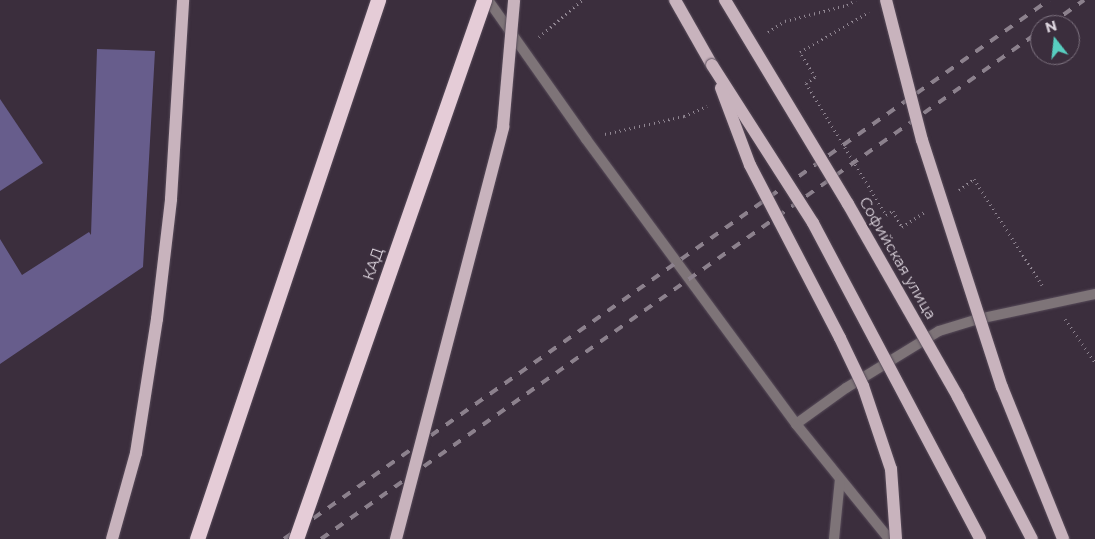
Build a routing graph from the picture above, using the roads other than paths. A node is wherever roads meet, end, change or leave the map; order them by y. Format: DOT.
graph roads {
  1 [pos="183,0"];
  2 [pos="378,0"];
  3 [pos="484,0"];
  4 [pos="488,0"];
  5 [pos="514,0"];
  6 [pos="674,0"];
  7 [pos="725,0"];
  8 [pos="886,0"];
  9 [pos="712,65"];
  10 [pos="1095,294"];
  11 [pos="796,424"];
  12 [pos="840,479"];
  13 [pos="112,539"];
  14 [pos="197,539"];
  15 [pos="296,539"];
  16 [pos="396,539"];
  17 [pos="834,539"];
  18 [pos="889,539"];
  19 [pos="896,539"];
  20 [pos="980,539"];
  21 [pos="1032,539"];
  22 [pos="1063,539"];
  1 -- 13 [label="main road"];
  2 -- 14 [label="highway"];
  3 -- 15 [label="highway, КАД, bridge"];
  4 -- 11 [label="street"];
  5 -- 16 [label="main road, bridge"];
  6 -- 9 [label="main road"];
  7 -- 21 [label="main road, Софийская улица, bridge"];
  8 -- 22 [label="main road, bridge"];
  9 -- 19 [label="main road, bridge"];
  9 -- 20 [label="main road, bridge"];
  10 -- 11 [label="street"];
  11 -- 12 [label="street"];
  12 -- 17 [label="street"];
  12 -- 18 [label="street"];
}
